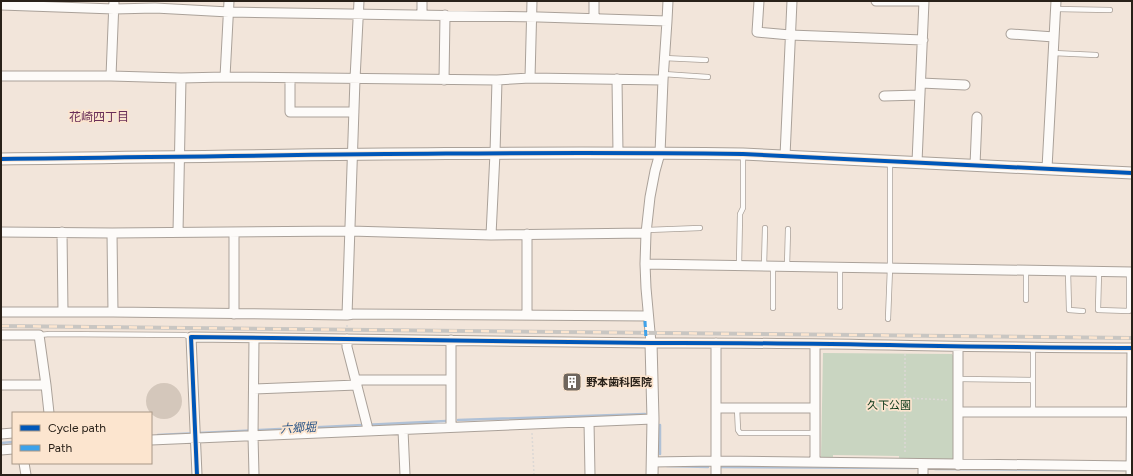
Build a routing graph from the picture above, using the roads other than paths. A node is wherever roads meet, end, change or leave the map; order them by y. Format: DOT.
graph roads {
  1 [pos="229,1"];
  2 [pos="359,1"];
  3 [pos="422,1"];
  4 [pos="532,1"];
  5 [pos="594,1"];
  6 [pos="668,1"];
  7 [pos="759,1"];
  8 [pos="792,1"];
  9 [pos="876,1"];
  10 [pos="924,1"];
  11 [pos="155,4"];
  12 [pos="1,5"];
  13 [pos="114,5"];
  14 [pos="1055,5"];
  15 [pos="1110,10"];
  16 [pos="229,12"];
  17 [pos="358,13"];
  18 [pos="422,14"];
  19 [pos="445,15"];
  20 [pos="531,17"];
  21 [pos="594,18"];
  22 [pos="667,21"];
  23 [pos="1011,34"];
  24 [pos="790,35"];
  25 [pos="1054,37"];
  26 [pos="923,40"];
  27 [pos="1053,52"];
  28 [pos="1096,55"];
  29 [pos="664,58"];
  30 [pos="706,60"];
  31 [pos="1,76"];
  32 [pos="111,76"];
  33 [pos="225,77"];
  34 [pos="663,77"];
  35 [pos="708,77"];
  36 [pos="181,78"];
  37 [pos="290,78"];
  38 [pos="530,78"];
  39 [pos="355,79"];
  40 [pos="617,79"];
  41 [pos="444,80"];
  42 [pos="497,80"];
  43 [pos="921,83"];
  44 [pos="965,84"];
  45 [pos="920,95"];
  46 [pos="884,96"];
  47 [pos="354,112"];
  48 [pos="977,117"];
  49 [pos="618,153"];
  50 [pos="660,153"];
  51 [pos="353,154"];
  52 [pos="495,154"];
  53 [pos="744,154"];
  54 [pos="785,156"];
  55 [pos="180,157"];
  56 [pos="1,159"];
  57 [pos="890,161"];
  58 [pos="917,162"];
  59 [pos="975,165"];
  60 [pos="1047,168"];
  61 [pos="1132,172"];
  62 [pos="700,228"];
  63 [pos="765,228"];
  64 [pos="788,229"];
  65 [pos="350,231"];
  66 [pos="647,231"];
  67 [pos="1,232"];
  68 [pos="62,232"];
  69 [pos="178,232"];
  70 [pos="234,232"];
  71 [pos="112,233"];
  72 [pos="527,234"];
  73 [pos="491,235"];
  74 [pos="645,264"];
  75 [pos="740,266"];
  76 [pos="768,266"];
  77 [pos="787,267"];
  78 [pos="840,267"];
  79 [pos="890,268"];
  80 [pos="1026,270"];
  81 [pos="1068,271"];
  82 [pos="1098,272"];
  83 [pos="1130,272"];
  84 [pos="1026,300"];
  85 [pos="840,307"];
  86 [pos="773,308"];
  87 [pos="1083,311"];
  88 [pos="1,312"];
  89 [pos="63,312"];
  90 [pos="113,312"];
  91 [pos="234,314"];
  92 [pos="527,315"];
  93 [pos="648,316"];
  94 [pos="347,317"];
  95 [pos="888,319"];
  96 [pos="1,335"];
  97 [pos="39,336"];
  98 [pos="191,337"];
  99 [pos="347,337"];
  100 [pos="254,339"];
  101 [pos="451,340"];
  102 [pos="651,343"];
  103 [pos="716,343"];
  104 [pos="815,344"];
  105 [pos="958,347"];
  106 [pos="1033,348"];
  107 [pos="1132,348"];
  108 [pos="958,379"];
  109 [pos="451,380"];
  110 [pos="1033,380"];
  111 [pos="356,382"];
  112 [pos="1,385"];
  113 [pos="46,385"];
  114 [pos="254,389"];
  115 [pos="717,408"];
  116 [pos="737,408"];
  117 [pos="815,408"];
  118 [pos="48,412"];
  119 [pos="958,412"];
  120 [pos="1033,412"];
  121 [pos="1131,412"];
  122 [pos="653,419"];
  123 [pos="589,422"];
  124 [pos="451,427"];
  125 [pos="403,430"];
  126 [pos="368,431"];
  127 [pos="12,433"];
  128 [pos="815,433"];
  129 [pos="1,434"];
  130 [pos="253,436"];
  131 [pos="195,438"];
  132 [pos="152,440"];
  133 [pos="12,449"];
  134 [pos="1,450"];
  135 [pos="716,461"];
  136 [pos="652,462"];
  137 [pos="815,462"];
  138 [pos="24,464"];
  139 [pos="923,464"];
  140 [pos="958,465"];
  141 [pos="1131,469"];
  142 [pos="26,475"];
  143 [pos="197,475"];
  144 [pos="254,475"];
  145 [pos="405,475"];
  146 [pos="590,475"];
  147 [pos="652,475"];
  148 [pos="716,475"];
  149 [pos="923,475"];
  1 -- 16 [label="street"];
  2 -- 17 [label="street"];
  3 -- 18 [label="street"];
  4 -- 20 [label="street"];
  5 -- 21 [label="street"];
  6 -- 22 [label="street"];
  7 -- 24 [label="street"];
  8 -- 24 [label="street"];
  9 -- 10 [label="street"];
  10 -- 26 [label="street"];
  11 -- 13 [label="street"];
  11 -- 16 [label="street"];
  12 -- 13 [label="street"];
  13 -- 32 [label="street"];
  14 -- 15 [label="lane"];
  14 -- 25 [label="street"];
  16 -- 17 [label="street"];
  16 -- 33 [label="street"];
  17 -- 18 [label="street"];
  17 -- 39 [label="street"];
  18 -- 19 [label="street"];
  19 -- 20 [label="street"];
  19 -- 41 [label="street"];
  20 -- 21 [label="street"];
  20 -- 38 [label="street"];
  21 -- 22 [label="street"];
  22 -- 29 [label="street"];
  23 -- 25 [label="street"];
  24 -- 26 [label="street"];
  24 -- 54 [label="street"];
  25 -- 27 [label="street"];
  26 -- 43 [label="street"];
  27 -- 28 [label="lane"];
  27 -- 60 [label="street"];
  29 -- 30 [label="lane"];
  29 -- 34 [label="street"];
  31 -- 32 [label="street"];
  32 -- 36 [label="street"];
  33 -- 36 [label="street"];
  33 -- 37 [label="street"];
  34 -- 35 [label="lane"];
  34 -- 40 [label="street"];
  34 -- 50 [label="street"];
  36 -- 55 [label="street"];
  37 -- 39 [label="street"];
  37 -- 47 [label="street"];
  38 -- 40 [label="street"];
  38 -- 42 [label="street"];
  39 -- 41 [label="street"];
  39 -- 47 [label="street"];
  40 -- 49 [label="street"];
  41 -- 42 [label="street"];
  42 -- 52 [label="street"];
  43 -- 44 [label="street"];
  43 -- 45 [label="street"];
  45 -- 46 [label="street"];
  45 -- 58 [label="street"];
  47 -- 51 [label="street"];
  48 -- 59 [label="street"];
  49 -- 50 [label="street"];
  49 -- 52 [label="street"];
  50 -- 53 [label="street"];
  50 -- 66 [label="street"];
  51 -- 52 [label="street"];
  51 -- 55 [label="street"];
  51 -- 65 [label="street"];
  52 -- 73 [label="street"];
  53 -- 54 [label="street"];
  53 -- 75 [label="lane"];
  54 -- 57 [label="street"];
  55 -- 56 [label="street"];
  55 -- 69 [label="street"];
  57 -- 58 [label="street"];
  57 -- 79 [label="lane"];
  58 -- 59 [label="street"];
  59 -- 60 [label="street"];
  60 -- 61 [label="street"];
  62 -- 66 [label="lane"];
  63 -- 76 [label="lane"];
  64 -- 77 [label="lane"];
  65 -- 70 [label="street"];
  65 -- 73 [label="street"];
  65 -- 94 [label="street"];
  66 -- 72 [label="street"];
  66 -- 74 [label="street"];
  67 -- 68 [label="street"];
  68 -- 71 [label="street"];
  68 -- 89 [label="street"];
  69 -- 70 [label="street"];
  69 -- 71 [label="street"];
  70 -- 91 [label="street"];
  71 -- 90 [label="street"];
  72 -- 73 [label="street"];
  72 -- 92 [label="street"];
  74 -- 75 [label="street"];
  74 -- 93 [label="street"];
  75 -- 76 [label="street"];
  76 -- 77 [label="street"];
  76 -- 86 [label="lane"];
  77 -- 78 [label="street"];
  78 -- 79 [label="street"];
  78 -- 85 [label="lane"];
  79 -- 80 [label="street"];
  79 -- 95 [label="lane"];
  80 -- 81 [label="street"];
  80 -- 84 [label="lane"];
  81 -- 82 [label="street"];
  81 -- 87 [label="lane"];
  82 -- 83 [label="street"];
  82 -- 83 [label="lane"];
  88 -- 89 [label="street"];
  89 -- 90 [label="street"];
  90 -- 91 [label="street"];
  91 -- 94 [label="street"];
  92 -- 93 [label="street"];
  92 -- 94 [label="street"];
  93 -- 102 [label="street"];
  96 -- 97 [label="street"];
  97 -- 98 [label="lane"];
  97 -- 113 [label="street"];
  98 -- 100 [label="street"];
  98 -- 131 [label="street"];
  99 -- 100 [label="street"];
  99 -- 101 [label="street"];
  99 -- 111 [label="street"];
  100 -- 114 [label="street"];
  101 -- 102 [label="street"];
  101 -- 109 [label="street"];
  102 -- 103 [label="street"];
  102 -- 122 [label="street"];
  103 -- 104 [label="street"];
  103 -- 115 [label="street"];
  104 -- 105 [label="street"];
  104 -- 117 [label="street"];
  105 -- 106 [label="street"];
  105 -- 108 [label="street"];
  106 -- 107 [label="street"];
  106 -- 110 [label="lane"];
  107 -- 121 [label="street"];
  108 -- 110 [label="lane"];
  108 -- 119 [label="street"];
  109 -- 111 [label="street"];
  109 -- 124 [label="street"];
  110 -- 120 [label="lane"];
  111 -- 114 [label="street"];
  111 -- 126 [label="street"];
  112 -- 113 [label="street"];
  113 -- 118 [label="street"];
  114 -- 130 [label="street"];
  115 -- 116 [label="street"];
  115 -- 135 [label="street"];
  116 -- 117 [label="street"];
  116 -- 128 [label="lane"];
  117 -- 128 [label="street"];
  119 -- 120 [label="street"];
  119 -- 140 [label="street"];
  120 -- 121 [label="street"];
  121 -- 141 [label="street"];
  122 -- 123 [label="street"];
  122 -- 136 [label="street"];
  123 -- 124 [label="street"];
  123 -- 146 [label="street"];
  124 -- 125 [label="street"];
  125 -- 126 [label="street"];
  125 -- 145 [label="street"];
  126 -- 130 [label="street"];
  127 -- 129 [label="street"];
  128 -- 137 [label="street"];
  130 -- 131 [label="street"];
  130 -- 144 [label="street"];
  131 -- 132 [label="street"];
  131 -- 143 [label="street"];
  133 -- 134 [label="street"];
  135 -- 136 [label="street"];
  135 -- 137 [label="street"];
  135 -- 148 [label="street"];
  136 -- 147 [label="street"];
  137 -- 139 [label="street"];
  138 -- 142 [label="street"];
  139 -- 140 [label="street"];
  139 -- 149 [label="street"];
  140 -- 141 [label="street"];
}
